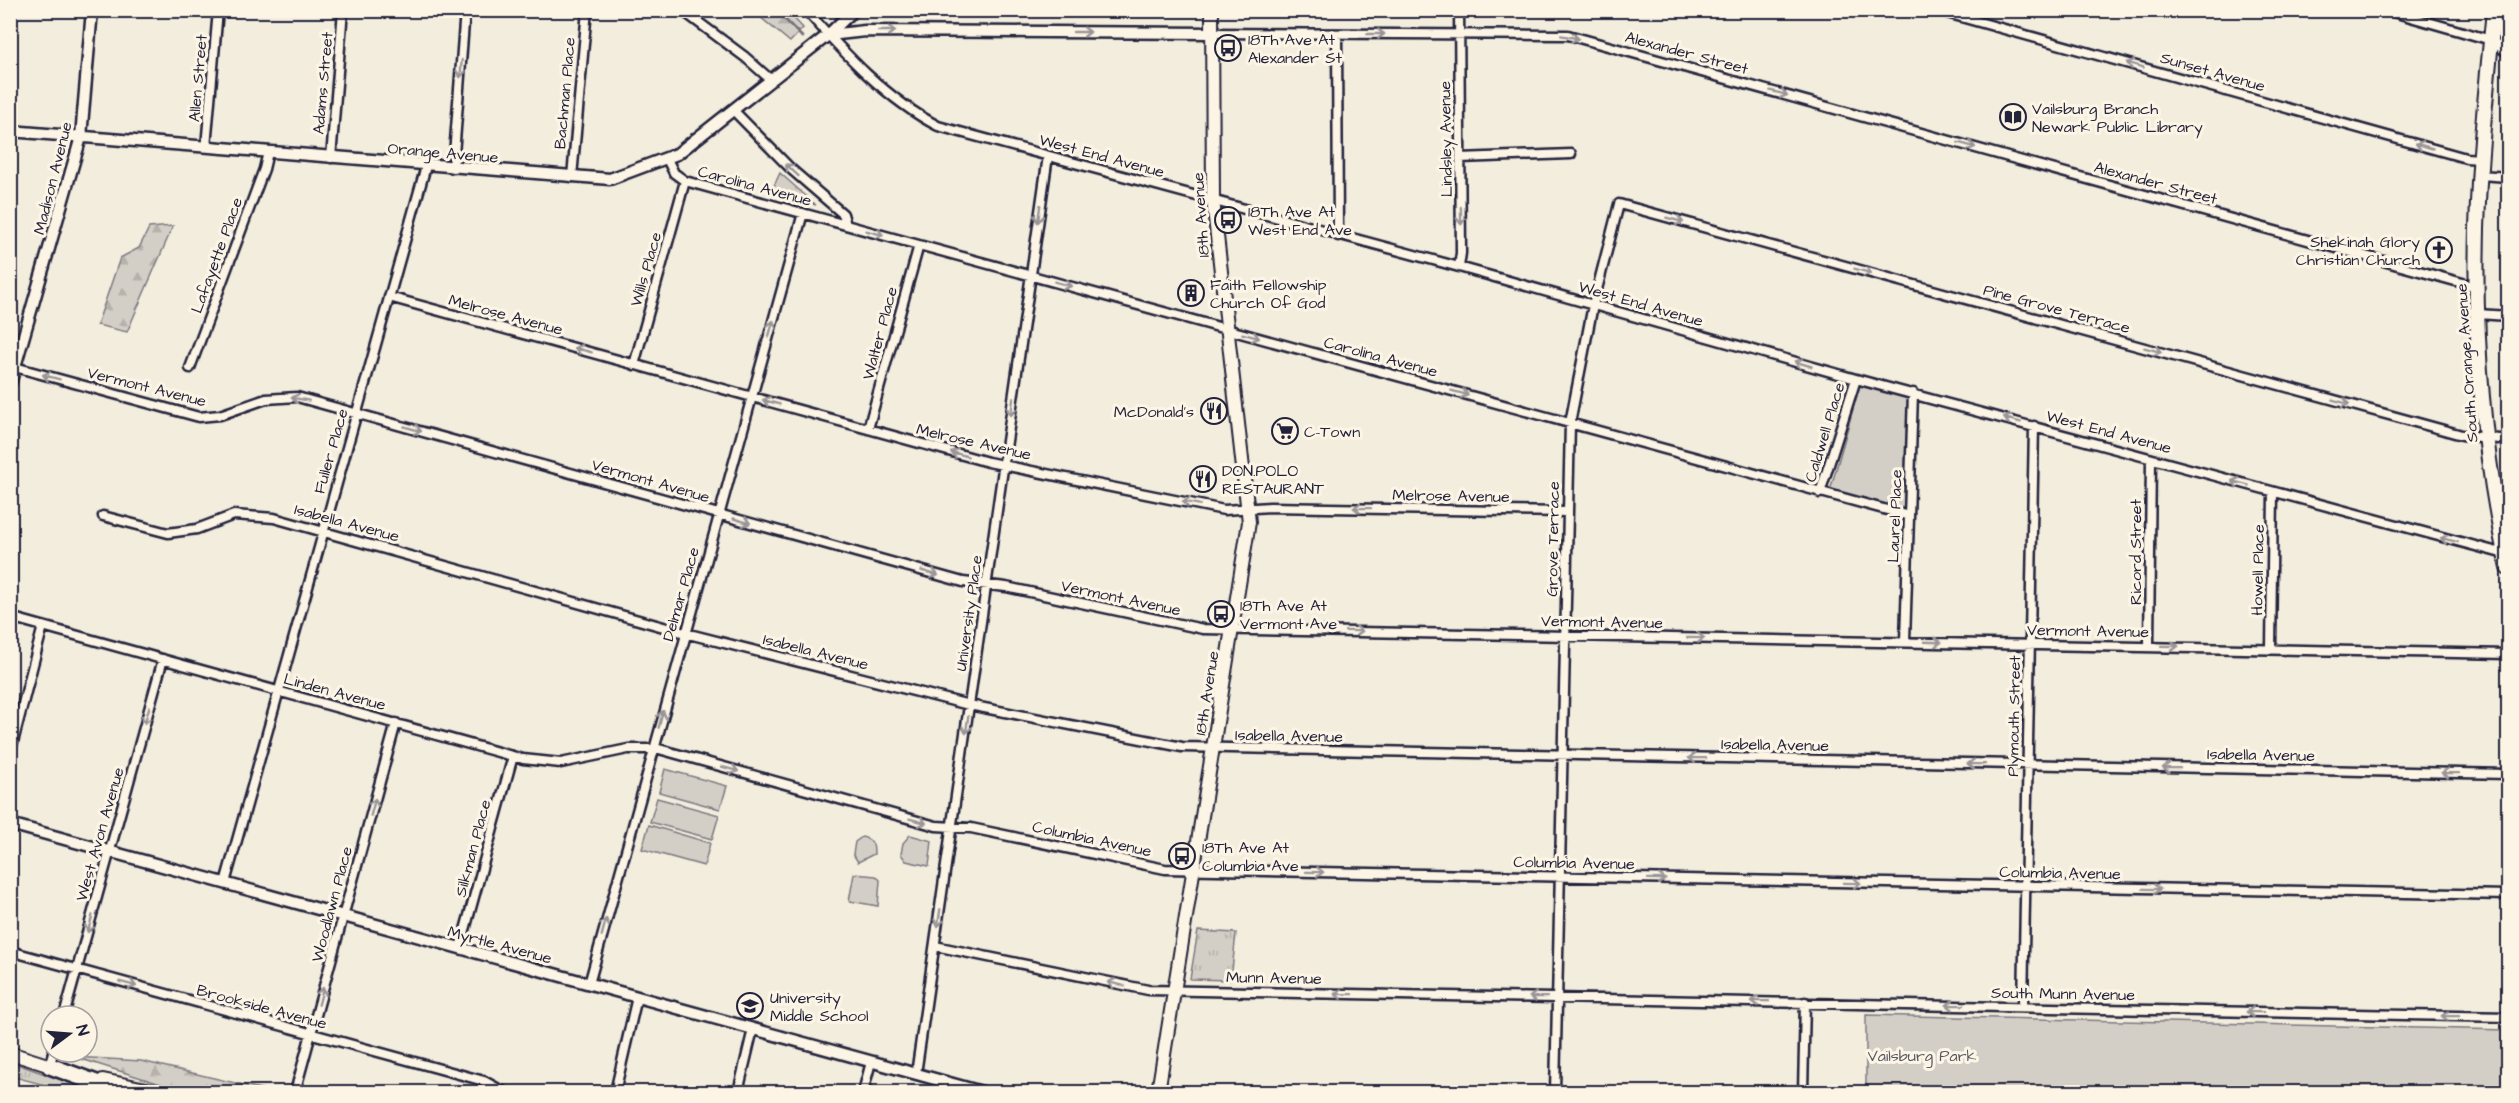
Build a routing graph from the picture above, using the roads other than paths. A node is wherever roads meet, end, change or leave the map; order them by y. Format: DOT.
graph roads {
  1 [pos="92,10"];
  2 [pos="218,10"];
  3 [pos="344,10"];
  4 [pos="465,10"];
  5 [pos="587,10"];
  6 [pos="682,10"];
  7 [pos="806,10"];
  8 [pos="854,10"];
  9 [pos="1212,10"];
  10 [pos="1459,10"];
  11 [pos="1936,10"];
  12 [pos="2386,10"];
  13 [pos="2494,10"];
  14 [pos="1212,33"];
  15 [pos="1337,34"];
  16 [pos="828,35"];
  17 [pos="1459,35"];
  18 [pos="2491,40"];
  19 [pos="2508,53"];
  20 [pos="771,80"];
  21 [pos="733,110"];
  22 [pos="10,131"];
  23 [pos="81,137"];
  24 [pos="206,147"];
  25 [pos="268,152"];
  26 [pos="1571,154"];
  27 [pos="1048,156"];
  28 [pos="331,158"];
  29 [pos="1460,158"];
  30 [pos="667,159"];
  31 [pos="2481,159"];
  32 [pos="426,165"];
  33 [pos="453,168"];
  34 [pos="2480,175"];
  35 [pos="572,177"];
  36 [pos="2508,177"];
  37 [pos="685,181"];
  38 [pos="1213,200"];
  39 [pos="1619,204"];
  40 [pos="803,213"];
  41 [pos="846,225"];
  42 [pos="1338,236"];
  43 [pos="919,245"];
  44 [pos="1459,267"];
  45 [pos="1031,276"];
  46 [pos="2477,287"];
  47 [pos="389,297"];
  48 [pos="1593,305"];
  49 [pos="2478,314"];
  50 [pos="2508,316"];
  51 [pos="1227,329"];
  52 [pos="634,365"];
  53 [pos="13,367"];
  54 [pos="190,368"];
  55 [pos="1856,379"];
  56 [pos="10,384"];
  57 [pos="1913,393"];
  58 [pos="752,397"];
  59 [pos="356,413"];
  60 [pos="1570,423"];
  61 [pos="2034,426"];
  62 [pos="868,429"];
  63 [pos="2487,438"];
  64 [pos="2508,440"];
  65 [pos="2151,459"];
  66 [pos="1004,465"];
  67 [pos="2273,492"];
  68 [pos="1820,494"];
  69 [pos="1248,510"];
  70 [pos="1568,512"];
  71 [pos="718,514"];
  72 [pos="104,516"];
  73 [pos="1909,516"];
  74 [pos="324,531"];
  75 [pos="2507,561"];
  76 [pos="987,585"];
  77 [pos="10,617"];
  78 [pos="44,626"];
  79 [pos="1233,629"];
  80 [pos="685,633"];
  81 [pos="1565,636"];
  82 [pos="1905,641"];
  83 [pos="2030,644"];
  84 [pos="2149,646"];
  85 [pos="2271,649"];
  86 [pos="2508,654"];
  87 [pos="163,659"];
  88 [pos="279,691"];
  89 [pos="969,705"];
  90 [pos="396,723"];
  91 [pos="653,749"];
  92 [pos="1213,749"];
  93 [pos="10,754"];
  94 [pos="1563,755"];
  95 [pos="513,756"];
  96 [pos="2027,765"];
  97 [pos="2508,774"];
  98 [pos="10,824"];
  99 [pos="952,827"];
  100 [pos="110,851"];
  101 [pos="1194,870"];
  102 [pos="1560,877"];
  103 [pos="225,883"];
  104 [pos="2025,886"];
  105 [pos="2508,895"];
  106 [pos="343,916"];
  107 [pos="935,946"];
  108 [pos="460,948"];
  109 [pos="10,951"];
  110 [pos="77,970"];
  111 [pos="589,984"];
  112 [pos="1174,990"];
  113 [pos="637,997"];
  114 [pos="1558,998"];
  115 [pos="1617,998"];
  116 [pos="1805,1002"];
  117 [pos="67,1004"];
  118 [pos="2022,1007"];
  119 [pos="2508,1017"];
  120 [pos="753,1029"];
  121 [pos="311,1035"];
  122 [pos="10,1053"];
  123 [pos="39,1057"];
  124 [pos="871,1062"];
  125 [pos="62,1064"];
  126 [pos="68,1064"];
  127 [pos="916,1074"];
  128 [pos="121,1092"];
  129 [pos="160,1092"];
  130 [pos="295,1092"];
  131 [pos="504,1092"];
  132 [pos="615,1092"];
  133 [pos="738,1092"];
  134 [pos="863,1092"];
  135 [pos="982,1092"];
  136 [pos="1158,1092"];
  137 [pos="1555,1092"];
  138 [pos="1803,1092"];
  1 -- 23 [label="street, Madison Avenue"];
  2 -- 24 [label="street, Allen Street"];
  3 -- 28 [label="street, Adams Street"];
  4 -- 33 [label="street, one-way"];
  5 -- 35 [label="street, Bachman Place"];
  6 -- 20 [label="street"];
  7 -- 16 [label="street, West End Avenue"];
  8 -- 16 [label="street, Orange Avenue"];
  9 -- 14 [label="main road, 18th Avenue"];
  10 -- 17 [label="street, Lindsley Avenue"];
  31 -- 11 [label="street, Sunset Avenue, one-way"];
  12 -- 18 [label="street"];
  13 -- 18 [label="main road, South Orange Avenue"];
  14 -- 15 [label="street, Alexander Street"];
  16 -- 14 [label="street, Alexander Street, one-way"];
  14 -- 38 [label="main road, 18th Avenue"];
  15 -- 17 [label="street, Alexander Street, one-way"];
  15 -- 42 [label="street"];
  16 -- 20 [label="street, Orange Avenue"];
  16 -- 27 [label="street, West End Avenue"];
  17 -- 29 [label="street, Lindsley Avenue"];
  17 -- 46 [label="street, Alexander Street, one-way"];
  18 -- 19 [label="street"];
  18 -- 31 [label="main road, South Orange Avenue"];
  20 -- 21 [label="street, Orange Avenue"];
  21 -- 30 [label="street, Orange Avenue"];
  41 -- 21 [label="street, Carolina Avenue, one-way"];
  22 -- 23 [label="street, Orange Avenue"];
  23 -- 24 [label="street, Orange Avenue"];
  23 -- 53 [label="street, Madison Avenue"];
  24 -- 25 [label="street, Orange Avenue"];
  25 -- 28 [label="street, Orange Avenue"];
  25 -- 54 [label="street, Lafayette Place"];
  26 -- 29 [label="street"];
  27 -- 38 [label="street, West End Avenue"];
  27 -- 45 [label="street, University Place, one-way"];
  28 -- 32 [label="street, Orange Avenue"];
  29 -- 44 [label="street, Lindsley Avenue, one-way"];
  30 -- 35 [label="street, Orange Avenue"];
  30 -- 37 [label="street, Carolina Avenue"];
  31 -- 34 [label="main road, South Orange Avenue"];
  32 -- 33 [label="street, Orange Avenue"];
  32 -- 47 [label="street, Fuller Place"];
  33 -- 35 [label="street, Orange Avenue"];
  34 -- 36 [label="street"];
  34 -- 46 [label="main road, South Orange Avenue"];
  37 -- 40 [label="street, Carolina Avenue"];
  37 -- 52 [label="street, Wills Place"];
  38 -- 42 [label="street, West End Avenue"];
  38 -- 51 [label="main road, 18th Avenue"];
  39 -- 48 [label="street, Grove Terrace"];
  39 -- 63 [label="street, Pine Grove Terrace, one-way"];
  40 -- 41 [label="street, Carolina Avenue"];
  58 -- 40 [label="street, Delmar Place, one-way"];
  41 -- 43 [label="street, Carolina Avenue, one-way"];
  42 -- 44 [label="street, West End Avenue"];
  43 -- 45 [label="street, Carolina Avenue"];
  43 -- 62 [label="street, Walter Place"];
  44 -- 48 [label="street, West End Avenue"];
  45 -- 51 [label="street, Carolina Avenue, one-way"];
  45 -- 66 [label="street, University Place, one-way"];
  46 -- 49 [label="main road, South Orange Avenue"];
  52 -- 47 [label="street, Melrose Avenue, one-way"];
  47 -- 59 [label="street, Fuller Place"];
  55 -- 48 [label="street, West End Avenue, one-way"];
  48 -- 60 [label="street, Grove Terrace"];
  49 -- 50 [label="street"];
  49 -- 63 [label="main road, South Orange Avenue"];
  51 -- 60 [label="street, Carolina Avenue, one-way"];
  51 -- 69 [label="main road, 18th Avenue"];
  52 -- 58 [label="street, Melrose Avenue"];
  53 -- 56 [label="street, Madison Avenue"];
  59 -- 53 [label="street, Vermont Avenue, one-way"];
  55 -- 57 [label="street, West End Avenue"];
  55 -- 68 [label="street, Caldwell Place"];
  61 -- 57 [label="street, West End Avenue, one-way"];
  57 -- 73 [label="street, Laurel Place"];
  62 -- 58 [label="street, Melrose Avenue, one-way"];
  58 -- 71 [label="street, Delmar Place"];
  59 -- 71 [label="street, Vermont Avenue, one-way"];
  59 -- 74 [label="street, Fuller Place"];
  60 -- 68 [label="street, Carolina Avenue"];
  60 -- 70 [label="street, Grove Terrace"];
  61 -- 65 [label="street, West End Avenue"];
  61 -- 83 [label="street, Plymouth Street"];
  66 -- 62 [label="street, Melrose Avenue, one-way"];
  63 -- 64 [label="street, Pine Grove Terrace"];
  63 -- 75 [label="main road, South Orange Avenue"];
  67 -- 65 [label="street, West End Avenue, one-way"];
  65 -- 84 [label="street, Ricord Street"];
  69 -- 66 [label="street, Melrose Avenue, one-way"];
  66 -- 76 [label="street, University Place"];
  75 -- 67 [label="street, West End Avenue, one-way"];
  67 -- 85 [label="street, Howell Place"];
  68 -- 73 [label="street, Carolina Avenue"];
  70 -- 69 [label="street, Melrose Avenue, one-way"];
  69 -- 79 [label="main road, 18th Avenue"];
  70 -- 81 [label="street, Grove Terrace"];
  71 -- 76 [label="street, Vermont Avenue, one-way"];
  71 -- 80 [label="street, Delmar Place"];
  72 -- 74 [label="street, Isabella Avenue"];
  73 -- 82 [label="street, Laurel Place"];
  74 -- 80 [label="street, Isabella Avenue"];
  74 -- 88 [label="street, Fuller Place"];
  76 -- 79 [label="street, Vermont Avenue"];
  76 -- 89 [label="street, University Place"];
  77 -- 78 [label="street, Linden Avenue"];
  78 -- 87 [label="street, Linden Avenue"];
  78 -- 93 [label="street"];
  79 -- 81 [label="street, Vermont Avenue, one-way"];
  79 -- 92 [label="main road, 18th Avenue"];
  80 -- 89 [label="street, Isabella Avenue"];
  91 -- 80 [label="street, Delmar Place, one-way"];
  81 -- 82 [label="street, Vermont Avenue, one-way"];
  81 -- 94 [label="street, Grove Terrace"];
  82 -- 83 [label="street, Vermont Avenue, one-way"];
  83 -- 84 [label="street, Vermont Avenue"];
  83 -- 96 [label="street, Plymouth Street"];
  84 -- 85 [label="street, Vermont Avenue, one-way"];
  85 -- 86 [label="street, Vermont Avenue"];
  87 -- 88 [label="street, Linden Avenue"];
  87 -- 100 [label="street, West Avon Avenue, one-way"];
  88 -- 90 [label="street, Linden Avenue"];
  88 -- 103 [label="street, Fuller Place"];
  89 -- 92 [label="street, Isabella Avenue"];
  89 -- 99 [label="street, University Place, one-way"];
  90 -- 95 [label="street, Linden Avenue"];
  106 -- 90 [label="street, Woodlawn Place, one-way"];
  91 -- 95 [label="street, Linden Avenue"];
  91 -- 99 [label="street, Columbia Avenue, one-way"];
  111 -- 91 [label="street, Delmar Place, one-way"];
  92 -- 94 [label="street, Isabella Avenue"];
  92 -- 101 [label="main road, 18th Avenue"];
  96 -- 94 [label="street, Isabella Avenue, one-way"];
  94 -- 102 [label="street, Grove Terrace"];
  95 -- 108 [label="street, Silkman Place"];
  97 -- 96 [label="street, Isabella Avenue, one-way"];
  96 -- 104 [label="street, Plymouth Street"];
  98 -- 100 [label="street, Myrtle Avenue"];
  99 -- 101 [label="street, Columbia Avenue"];
  99 -- 107 [label="street, University Place, one-way"];
  100 -- 103 [label="street, Myrtle Avenue"];
  100 -- 110 [label="street, West Avon Avenue, one-way"];
  101 -- 102 [label="street, Columbia Avenue, one-way"];
  101 -- 112 [label="main road, 18th Avenue"];
  102 -- 104 [label="street, Columbia Avenue, one-way"];
  102 -- 114 [label="street, Grove Terrace"];
  103 -- 106 [label="street, Myrtle Avenue"];
  104 -- 105 [label="street, Columbia Avenue, one-way"];
  104 -- 118 [label="street, Plymouth Street"];
  106 -- 108 [label="street, Myrtle Avenue"];
  121 -- 106 [label="street, Woodlawn Place, one-way"];
  112 -- 107 [label="street, Munn Avenue, one-way"];
  107 -- 127 [label="street, University Place"];
  108 -- 111 [label="street, Myrtle Avenue"];
  109 -- 110 [label="street, Brookside Avenue"];
  110 -- 117 [label="street, West Avon Avenue"];
  110 -- 121 [label="street, Brookside Avenue, one-way"];
  111 -- 113 [label="street, Myrtle Avenue"];
  114 -- 112 [label="street, Munn Avenue, one-way"];
  112 -- 136 [label="main road, 18th Avenue"];
  113 -- 120 [label="street, Myrtle Avenue"];
  113 -- 132 [label="street"];
  114 -- 115 [label="street, Munn Avenue"];
  114 -- 137 [label="street, Grove Terrace"];
  116 -- 115 [label="street, South Munn Avenue, one-way"];
  118 -- 116 [label="street, South Munn Avenue, one-way"];
  116 -- 138 [label="street"];
  119 -- 118 [label="street, South Munn Avenue, one-way"];
  120 -- 124 [label="street, Myrtle Avenue"];
  120 -- 133 [label="street"];
  121 -- 130 [label="street, Woodlawn Place"];
  121 -- 131 [label="street, Brookside Avenue"];
  122 -- 123 [label="main road"];
  124 -- 127 [label="street, Myrtle Avenue"];
  124 -- 134 [label="street"];
  125 -- 128 [label="highway"];
  126 -- 129 [label="main road"];
  127 -- 135 [label="street, Myrtle Avenue"];
}
